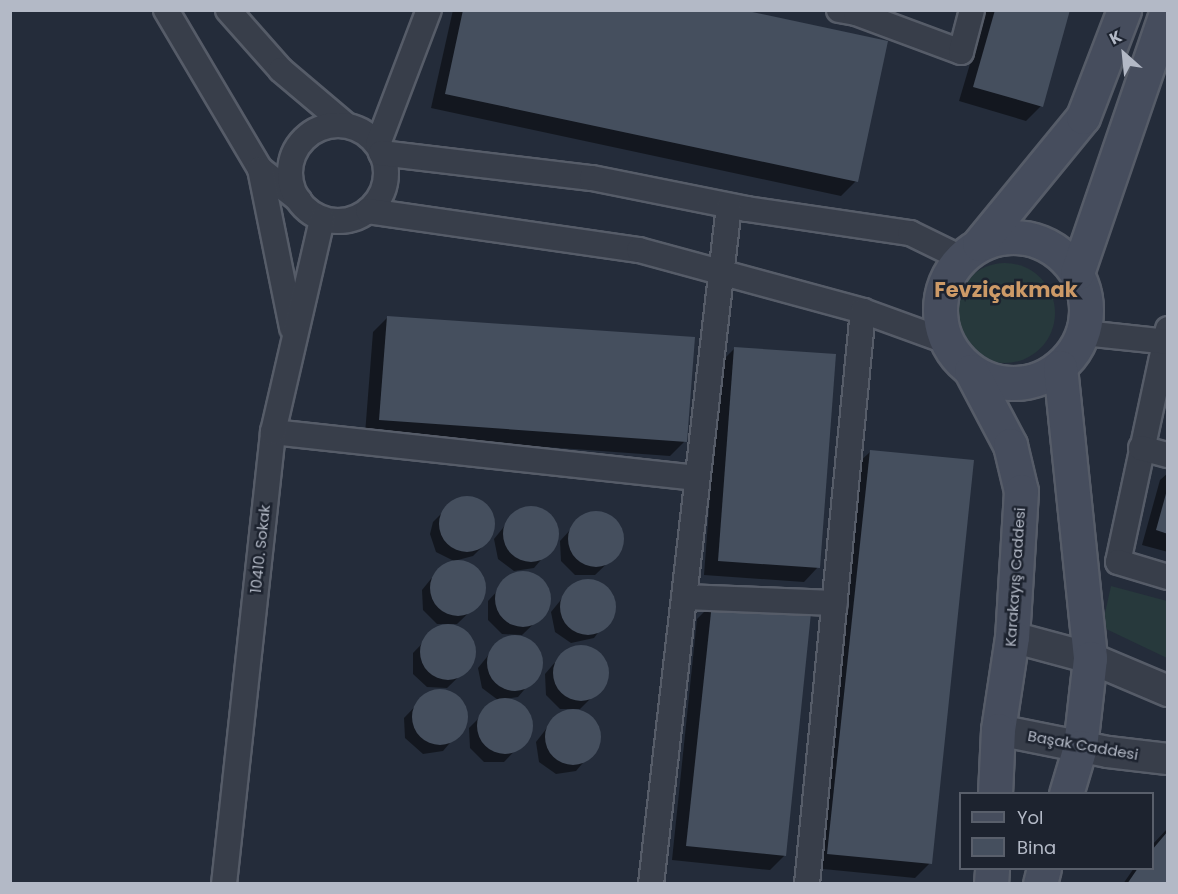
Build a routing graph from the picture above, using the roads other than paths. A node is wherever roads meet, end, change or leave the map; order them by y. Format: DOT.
graph roads {
  1 [pos="166,10"];
  2 [pos="228,10"];
  3 [pos="429,10"];
  4 [pos="972,10"];
  5 [pos="1124,10"];
  6 [pos="1167,10"];
  7 [pos="851,11"];
  8 [pos="346,126"];
  9 [pos="380,149"];
  10 [pos="260,169"];
  11 [pos="299,200"];
  12 [pos="729,206"];
  13 [pos="368,211"];
  14 [pos="322,220"];
  15 [pos="970,251"];
  16 [pos="1077,273"];
  17 [pos="721,274"];
  18 [pos="863,311"];
  19 [pos="1084,333"];
  20 [pos="293,334"];
  21 [pos="1166,337"];
  22 [pos="946,341"];
  23 [pos="1060,367"];
  24 [pos="971,371"];
  25 [pos="273,432"];
  26 [pos="1141,448"];
  27 [pos="1167,455"];
  28 [pos="697,478"];
  29 [pos="1167,577"];
  30 [pos="684,597"];
  31 [pos="835,603"];
  32 [pos="1012,637"];
  33 [pos="1090,658"];
  34 [pos="1167,691"];
  35 [pos="998,730"];
  36 [pos="1080,747"];
  37 [pos="1167,759"];
  38 [pos="995,792"];
  39 [pos="1067,792"];
  40 [pos="224,884"];
  41 [pos="651,884"];
  42 [pos="807,884"];
  1 -- 10 [label="street"];
  2 -- 8 [label="street"];
  3 -- 9 [label="street"];
  4 -- 7 [label="street"];
  5 -- 15 [label="main road"];
  6 -- 16 [label="main road"];
  8 -- 9 [label="street"];
  8 -- 11 [label="street"];
  9 -- 12 [label="street"];
  9 -- 13 [label="street"];
  10 -- 11 [label="street"];
  10 -- 20 [label="street"];
  11 -- 14 [label="street"];
  12 -- 15 [label="street"];
  12 -- 17 [label="street"];
  13 -- 14 [label="street"];
  13 -- 17 [label="street"];
  14 -- 20 [label="street, 10410. Sokak"];
  15 -- 16 [label="main road"];
  15 -- 22 [label="main road"];
  16 -- 19 [label="main road"];
  17 -- 18 [label="street"];
  17 -- 28 [label="street"];
  18 -- 22 [label="street"];
  18 -- 31 [label="street"];
  19 -- 21 [label="street"];
  19 -- 23 [label="main road"];
  20 -- 25 [label="street, 10410. Sokak"];
  21 -- 26 [label="street"];
  22 -- 24 [label="main road"];
  23 -- 24 [label="main road"];
  23 -- 33 [label="main road"];
  24 -- 32 [label="main road, Karakayış Caddesi"];
  25 -- 28 [label="street"];
  25 -- 40 [label="street, 10410. Sokak"];
  26 -- 27 [label="street"];
  26 -- 29 [label="street"];
  28 -- 30 [label="street"];
  30 -- 31 [label="street"];
  30 -- 41 [label="street"];
  31 -- 42 [label="street"];
  32 -- 33 [label="street"];
  32 -- 35 [label="main road, Karakayış Caddesi"];
  33 -- 34 [label="street"];
  33 -- 36 [label="main road"];
  35 -- 36 [label="street, Başak Caddesi"];
  35 -- 38 [label="main road, Karakayış Caddesi"];
  36 -- 37 [label="street, Başak Caddesi"];
  36 -- 39 [label="main road"];
}
